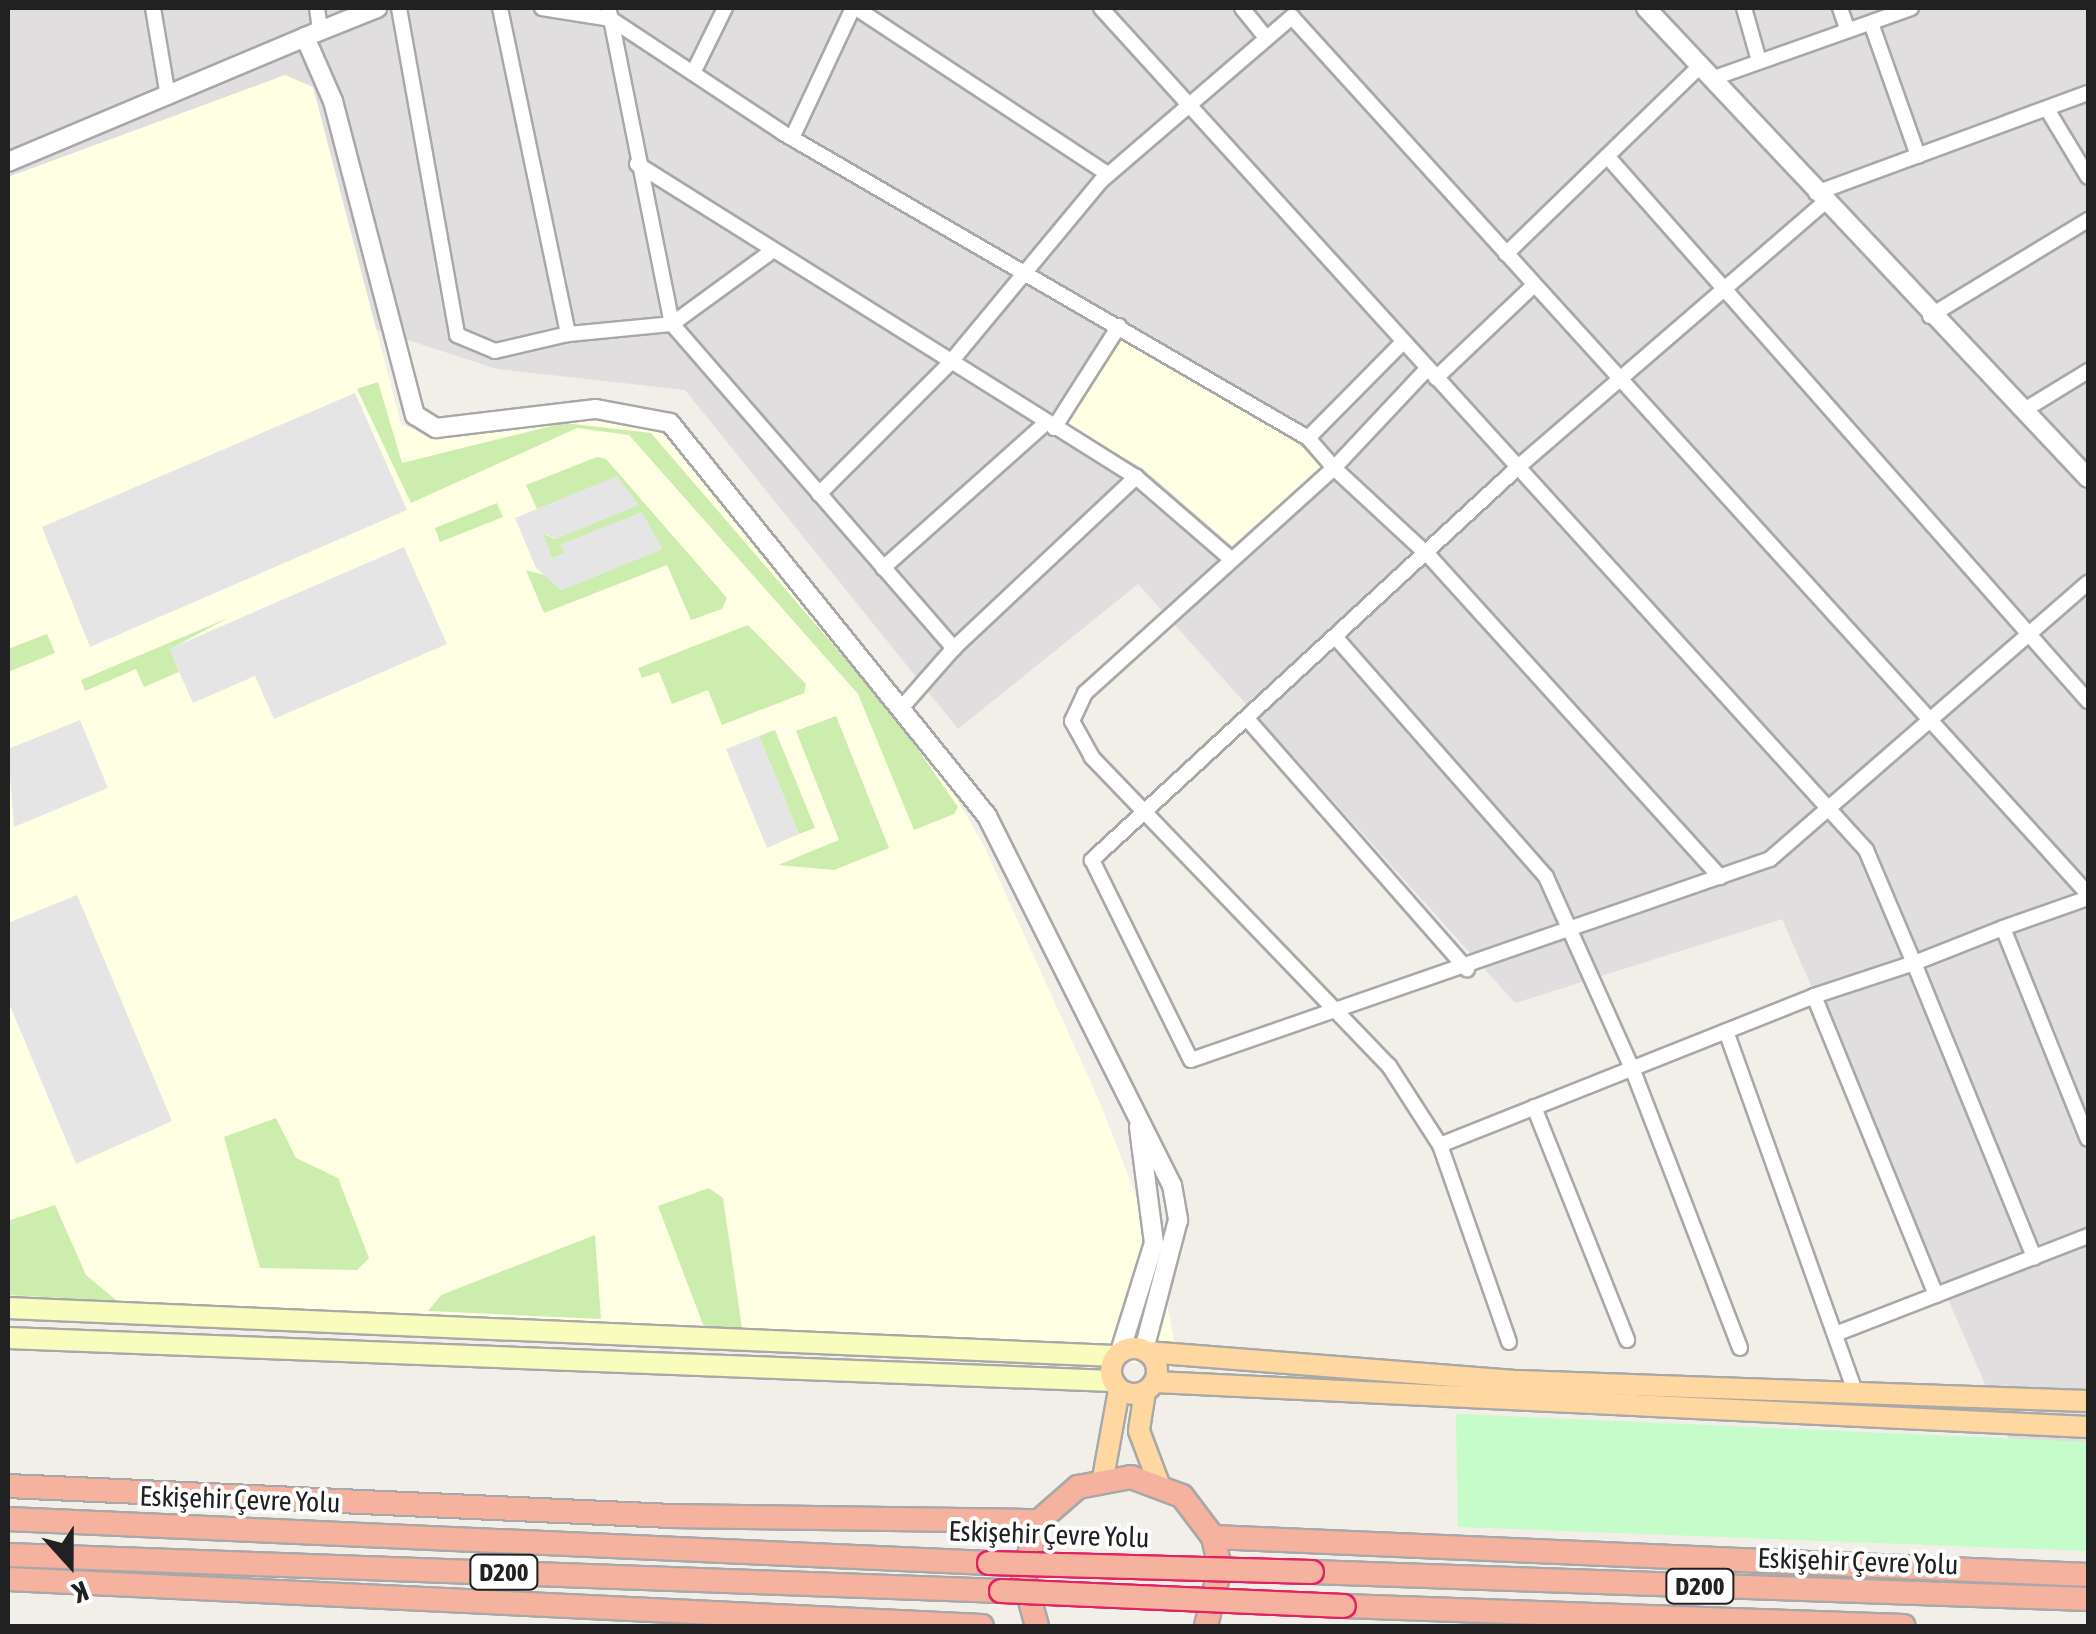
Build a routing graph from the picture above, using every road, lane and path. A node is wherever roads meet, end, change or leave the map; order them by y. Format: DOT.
graph roads {
  1 [pos="153,8"];
  2 [pos="317,8"];
  3 [pos="377,8"];
  4 [pos="400,8"];
  5 [pos="500,8"];
  6 [pos="542,8"];
  7 [pos="725,8"];
  8 [pos="855,8"];
  9 [pos="1101,8"];
  10 [pos="1242,8"];
  11 [pos="1646,8"];
  12 [pos="1744,8"];
  13 [pos="1840,8"];
  14 [pos="1911,8"];
  15 [pos="1297,12"];
  16 [pos="609,13"];
  17 [pos="1870,22"];
  18 [pos="1846,28"];
  19 [pos="313,34"];
  20 [pos="1266,38"];
  21 [pos="1760,61"];
  22 [pos="695,69"];
  23 [pos="1706,72"];
  24 [pos="2088,93"];
  25 [pos="168,97"];
  26 [pos="1186,104"];
  27 [pos="2047,109"];
  28 [pos="792,138"];
  29 [pos="1606,156"];
  30 [pos="1918,156"];
  31 [pos="8,162"];
  32 [pos="637,164"];
  33 [pos="1108,174"];
  34 [pos="2088,177"];
  35 [pos="1821,198"];
  36 [pos="2088,220"];
  37 [pos="768,254"];
  38 [pos="1506,254"];
  39 [pos="1025,270"];
  40 [pos="1534,285"];
  41 [pos="1731,289"];
  42 [pos="1930,316"];
  43 [pos="672,324"];
  44 [pos="1119,326"];
  45 [pos="568,334"];
  46 [pos="1403,342"];
  47 [pos="950,364"];
  48 [pos="2088,371"];
  49 [pos="1431,373"];
  50 [pos="1619,380"];
  51 [pos="2026,409"];
  52 [pos="1050,425"];
  53 [pos="1308,438"];
  54 [pos="1334,468"];
  55 [pos="1516,470"];
  56 [pos="1136,477"];
  57 [pos="2088,478"];
  58 [pos="818,494"];
  59 [pos="1430,557"];
  60 [pos="1231,560"];
  61 [pos="884,568"];
  62 [pos="2088,582"];
  63 [pos="2032,633"];
  64 [pos="1338,640"];
  65 [pos="954,648"];
  66 [pos="2088,701"];
  67 [pos="903,706"];
  68 [pos="1248,720"];
  69 [pos="1932,721"];
  70 [pos="1149,809"];
  71 [pos="1826,810"];
  72 [pos="1720,878"];
  73 [pos="2088,896"];
  74 [pos="2003,928"];
  75 [pos="1572,933"];
  76 [pos="1914,963"];
  77 [pos="1467,969"];
  78 [pos="1814,996"];
  79 [pos="1337,1013"];
  80 [pos="1726,1031"];
  81 [pos="1632,1068"];
  82 [pos="1119,1075"];
  83 [pos="1534,1108"];
  84 [pos="2088,1139"];
  85 [pos="1440,1145"];
  86 [pos="2088,1236"];
  87 [pos="2034,1257"];
  88 [pos="1936,1294"];
  89 [pos="8,1308"];
  90 [pos="1838,1333"];
  91 [pos="8,1338"];
  92 [pos="1627,1340"];
  93 [pos="1510,1342"];
  94 [pos="1740,1348"];
  95 [pos="1146,1351"];
  96 [pos="1118,1354"];
  97 [pos="1116,1385"];
  98 [pos="1150,1387"];
  99 [pos="1856,1391"];
  100 [pos="2088,1401"];
  101 [pos="2088,1427"];
  102 [pos="1102,1478"];
  103 [pos="1159,1484"];
  104 [pos="8,1486"];
  105 [pos="8,1519"];
  106 [pos="1039,1521"];
  107 [pos="1213,1537"];
  108 [pos="8,1555"];
  109 [pos="2088,1575"];
  110 [pos="8,1579"];
  111 [pos="2088,1599"];
  112 [pos="765,1622"];
  113 [pos="982,1626"];
  114 [pos="1037,1626"];
  115 [pos="1206,1626"];
  116 [pos="1904,1626"];
  1 -- 25 [label="street"];
  2 -- 19 [label="street"];
  3 -- 19 [label="street"];
  4 -- 45 [label="street"];
  5 -- 45 [label="street"];
  6 -- 16 [label="street"];
  7 -- 22 [label="street"];
  8 -- 28 [label="street"];
  8 -- 33 [label="street"];
  9 -- 26 [label="street"];
  10 -- 20 [label="street"];
  11 -- 23 [label="street"];
  12 -- 21 [label="street"];
  13 -- 18 [label="street"];
  14 -- 17 [label="street"];
  15 -- 20 [label="street"];
  15 -- 38 [label="street"];
  16 -- 22 [label="street"];
  16 -- 32 [label="street"];
  17 -- 18 [label="street"];
  17 -- 30 [label="street"];
  18 -- 21 [label="street"];
  19 -- 25 [label="street"];
  19 -- 67 [label="street"];
  20 -- 26 [label="street"];
  21 -- 23 [label="street"];
  22 -- 28 [label="street"];
  23 -- 29 [label="street"];
  23 -- 35 [label="street"];
  24 -- 27 [label="street"];
  25 -- 31 [label="street"];
  26 -- 33 [label="street"];
  26 -- 46 [label="street"];
  27 -- 30 [label="street"];
  27 -- 34 [label="street"];
  28 -- 39 [label="street"];
  29 -- 38 [label="street"];
  29 -- 41 [label="street"];
  30 -- 35 [label="street"];
  32 -- 37 [label="street"];
  32 -- 43 [label="street"];
  33 -- 39 [label="street"];
  35 -- 41 [label="street"];
  35 -- 42 [label="street"];
  36 -- 42 [label="street"];
  37 -- 43 [label="street"];
  37 -- 47 [label="street"];
  38 -- 40 [label="street"];
  39 -- 44 [label="street"];
  39 -- 47 [label="street"];
  40 -- 49 [label="street"];
  40 -- 50 [label="street"];
  41 -- 50 [label="street"];
  41 -- 63 [label="street"];
  42 -- 51 [label="street"];
  43 -- 45 [label="street"];
  43 -- 58 [label="street"];
  44 -- 52 [label="street"];
  44 -- 53 [label="street"];
  46 -- 49 [label="street"];
  46 -- 53 [label="street"];
  47 -- 52 [label="street"];
  47 -- 58 [label="street"];
  48 -- 51 [label="street"];
  49 -- 54 [label="street"];
  49 -- 55 [label="street"];
  50 -- 55 [label="street"];
  50 -- 69 [label="street"];
  51 -- 57 [label="street"];
  52 -- 56 [label="street"];
  52 -- 61 [label="street"];
  53 -- 54 [label="street"];
  54 -- 59 [label="street"];
  54 -- 60 [label="street"];
  55 -- 59 [label="street"];
  55 -- 71 [label="street"];
  56 -- 60 [label="street"];
  56 -- 65 [label="street"];
  58 -- 61 [label="street"];
  59 -- 64 [label="street"];
  59 -- 72 [label="street"];
  60 -- 70 [label="street"];
  61 -- 65 [label="street"];
  62 -- 63 [label="street"];
  63 -- 66 [label="street"];
  63 -- 69 [label="street"];
  64 -- 68 [label="street"];
  64 -- 75 [label="street"];
  65 -- 67 [label="street"];
  67 -- 82 [label="street"];
  68 -- 70 [label="street"];
  68 -- 77 [label="street"];
  69 -- 71 [label="street"];
  69 -- 73 [label="street"];
  70 -- 79 [label="street"];
  70 -- 79 [label="street"];
  71 -- 72 [label="street"];
  71 -- 76 [label="street"];
  72 -- 75 [label="street"];
  73 -- 74 [label="street"];
  74 -- 76 [label="street"];
  74 -- 84 [label="street"];
  75 -- 77 [label="street"];
  75 -- 81 [label="street"];
  76 -- 78 [label="street"];
  76 -- 87 [label="street"];
  77 -- 79 [label="street"];
  78 -- 80 [label="street"];
  78 -- 88 [label="street"];
  79 -- 85 [label="street"];
  80 -- 81 [label="street"];
  80 -- 90 [label="street"];
  81 -- 83 [label="street"];
  81 -- 94 [label="street"];
  82 -- 95 [label="street"];
  82 -- 96 [label="street"];
  83 -- 85 [label="street"];
  83 -- 92 [label="street"];
  85 -- 93 [label="street"];
  86 -- 87 [label="street"];
  87 -- 88 [label="street"];
  88 -- 90 [label="street"];
  89 -- 96 [label="main road"];
  90 -- 99 [label="street"];
  91 -- 97 [label="main road"];
  95 -- 96 [label="main road"];
  95 -- 98 [label="main road"];
  95 -- 99 [label="main road"];
  96 -- 97 [label="main road"];
  97 -- 98 [label="main road"];
  97 -- 102 [label="main road"];
  98 -- 101 [label="main road"];
  98 -- 103 [label="main road"];
  99 -- 100 [label="main road"];
  102 -- 103 [label="highway"];
  102 -- 106 [label="highway"];
  103 -- 107 [label="highway"];
  104 -- 106 [label="highway"];
  105 -- 111 [label="highway, Eskişehir Çevre Yolu / D200, bridge"];
  106 -- 114 [label="highway"];
  107 -- 109 [label="highway"];
  107 -- 115 [label="highway"];
  108 -- 116 [label="highway, Eskişehir Çevre Yolu / D200, bridge"];
  110 -- 112 [label="highway"];
  112 -- 113 [label="highway"];
}
